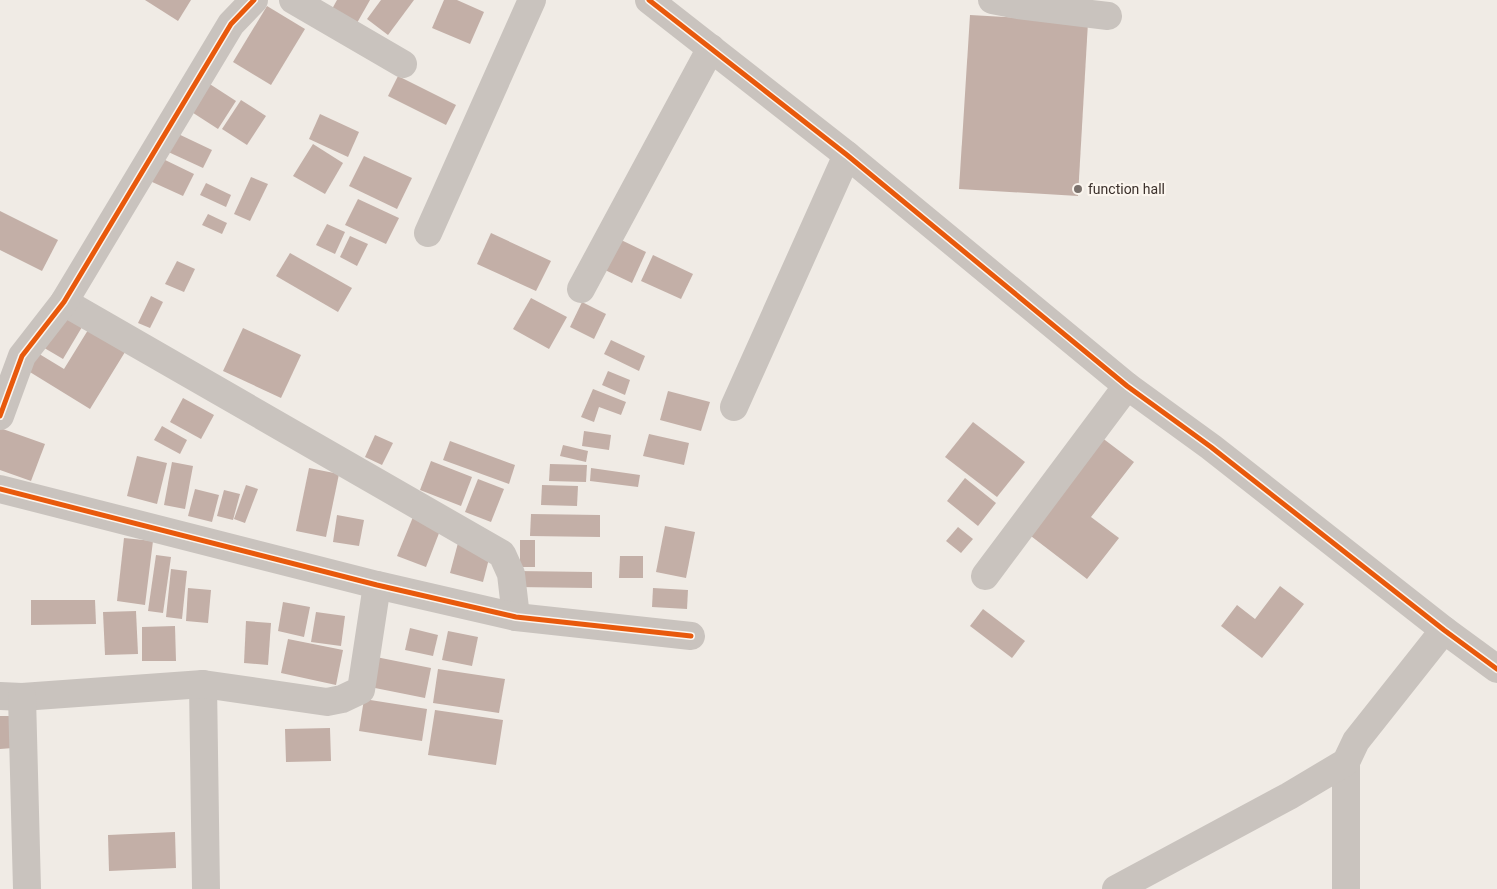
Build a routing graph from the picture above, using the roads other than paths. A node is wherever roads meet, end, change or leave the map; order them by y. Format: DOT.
graph roads {
  1 [pos="254,0"];
  2 [pos="294,0"];
  3 [pos="532,0"];
  4 [pos="649,0"];
  5 [pos="992,0"];
  6 [pos="1108,16"];
  7 [pos="711,48"];
  8 [pos="403,64"];
  9 [pos="847,155"];
  10 [pos="428,233"];
  11 [pos="580,289"];
  12 [pos="64,302"];
  13 [pos="11,352"];
  14 [pos="1127,386"];
  15 [pos="734,407"];
  16 [pos="0,416"];
  17 [pos="0,489"];
  18 [pos="985,576"];
  19 [pos="377,585"];
  20 [pos="516,617"];
  21 [pos="1444,630"];
  22 [pos="692,636"];
  23 [pos="1497,669"];
  24 [pos="203,684"];
  25 [pos="11,697"];
  26 [pos="1346,762"];
  27 [pos="1125,886"];
  28 [pos="26,889"];
  29 [pos="206,889"];
  30 [pos="1346,889"];
  1 -- 12 [label="street"];
  2 -- 8 [label="street"];
  3 -- 10 [label="street"];
  4 -- 7 [label="street"];
  5 -- 6 [label="street"];
  7 -- 9 [label="street"];
  7 -- 11 [label="street"];
  9 -- 14 [label="street"];
  9 -- 15 [label="street"];
  12 -- 13 [label="street"];
  12 -- 20 [label="street"];
  13 -- 16 [label="street"];
  14 -- 18 [label="street"];
  14 -- 21 [label="street"];
  17 -- 19 [label="street"];
  19 -- 20 [label="street"];
  19 -- 24 [label="street"];
  20 -- 22 [label="street"];
  21 -- 23 [label="street"];
  21 -- 26 [label="street"];
  24 -- 25 [label="street"];
  24 -- 29 [label="street"];
  25 -- 28 [label="street"];
  26 -- 27 [label="street"];
  26 -- 30 [label="street"];
}
